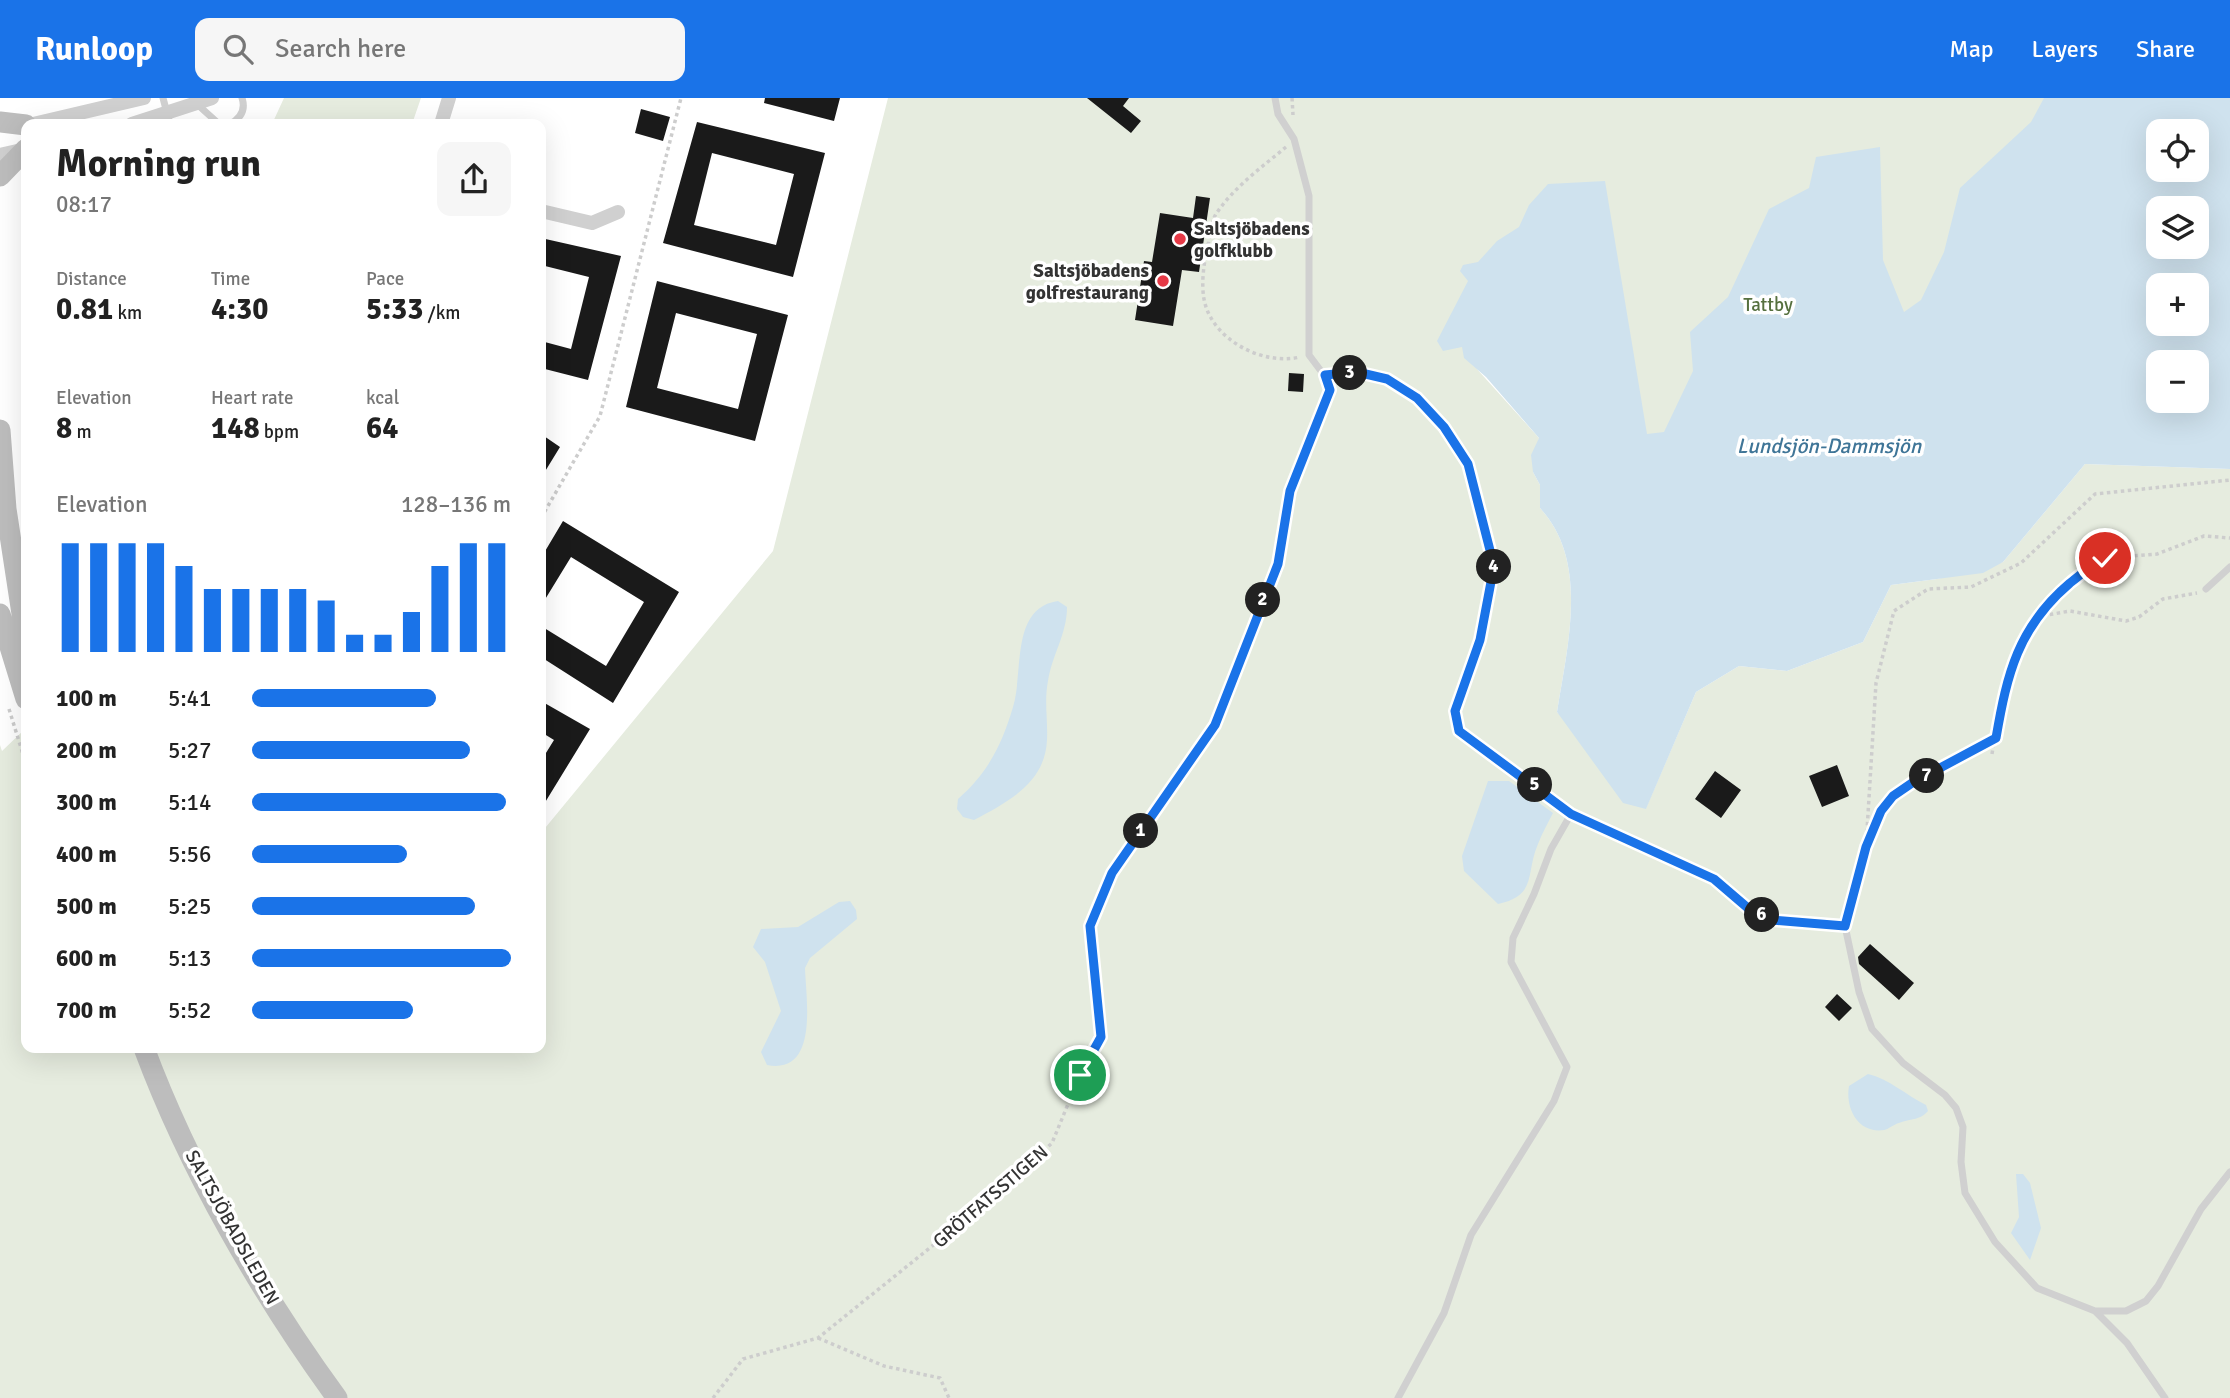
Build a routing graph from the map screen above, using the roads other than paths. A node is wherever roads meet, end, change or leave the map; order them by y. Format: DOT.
graph roads {
  1 [pos="144,98"];
  2 [pos="163,98"];
  3 [pos="212,98"];
  4 [pos="242,98"];
  5 [pos="449,98"];
  6 [pos="1275,98"];
  7 [pos="198,105"];
  8 [pos="54,119"];
  9 [pos="169,119"];
  10 [pos="171,119"];
  11 [pos="213,119"];
  12 [pos="235,119"];
  13 [pos="443,119"];
  14 [pos="0,122"];
  15 [pos="21,124"];
  16 [pos="21,126"];
  17 [pos="0,132"];
  18 [pos="21,150"];
  19 [pos="21,154"];
  20 [pos="0,155"];
  21 [pos="0,176"];
  22 [pos="546,212"];
  23 [pos="618,212"];
  24 [pos="0,430"];
  25 [pos="2230,567"];
  26 [pos="2206,589"];
  27 [pos="21,607"];
  28 [pos="0,614"];
  29 [pos="17,701"];
  30 [pos="1571,814"];
  31 [pos="146,1053"];
  32 [pos="2230,1172"];
  33 [pos="2095,1311"];
  34 [pos="337,1398"];
  35 [pos="1398,1398"];
  36 [pos="2165,1398"];
  1 -- 8 [label="street"];
  2 -- 9 [label="lane"];
  3 -- 7 [label="street"];
  4 -- 12 [label="lane"];
  5 -- 13 [label="street"];
  6 -- 30 [label="lane"];
  7 -- 10 [label="street"];
  7 -- 11 [label="lane"];
  14 -- 15 [label="main road"];
  16 -- 17 [label="street"];
  18 -- 20 [label="street"];
  19 -- 21 [label="main road"];
  22 -- 23 [label="street"];
  24 -- 27 [label="main road"];
  25 -- 26 [label="lane"];
  28 -- 29 [label="main road"];
  30 -- 33 [label="lane"];
  30 -- 35 [label="lane"];
  31 -- 34 [label="main road, SALTSJÖBADSLEDEN"];
  32 -- 33 [label="lane"];
  33 -- 36 [label="lane"];
}
